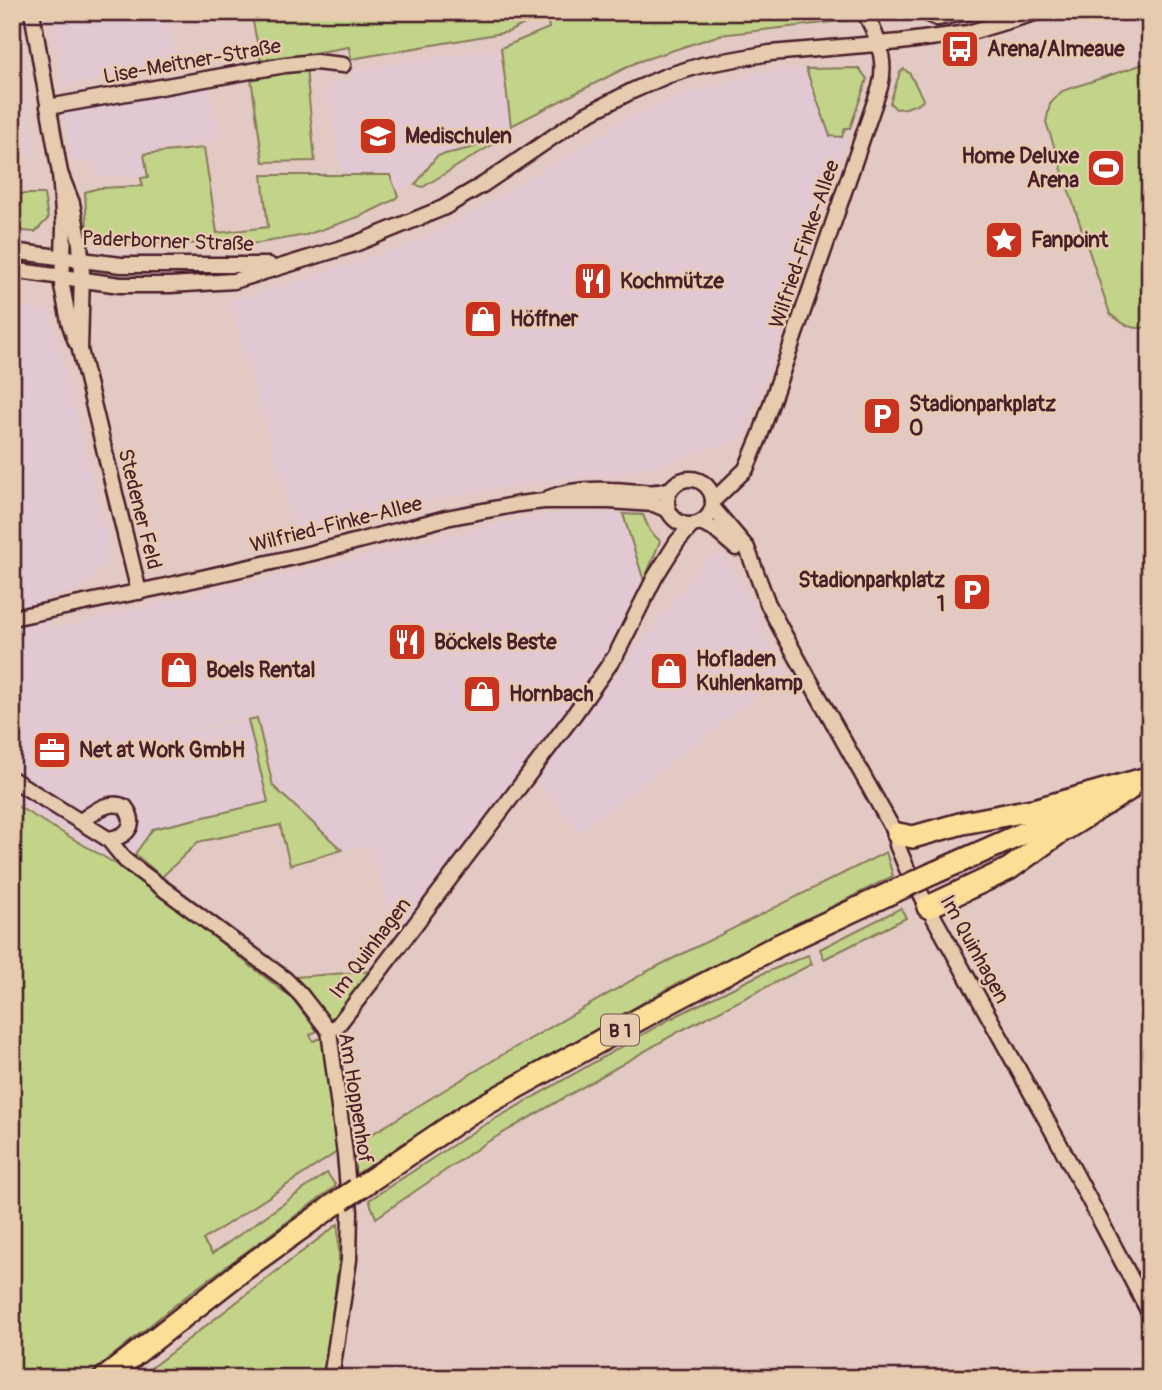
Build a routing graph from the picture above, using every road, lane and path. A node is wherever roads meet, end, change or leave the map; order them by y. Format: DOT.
graph roads {
  1 [pos="32,12"];
  2 [pos="923,12"];
  3 [pos="970,12"];
  4 [pos="1038,12"];
  5 [pos="868,14"];
  6 [pos="879,44"];
  7 [pos="343,65"];
  8 [pos="48,107"];
  9 [pos="61,173"];
  10 [pos="12,251"];
  11 [pos="62,258"];
  12 [pos="82,261"];
  13 [pos="281,265"];
  14 [pos="12,270"];
  15 [pos="61,278"];
  16 [pos="82,281"];
  17 [pos="80,350"];
  18 [pos="751,455"];
  19 [pos="704,484"];
  20 [pos="671,489"];
  21 [pos="544,501"];
  22 [pos="713,504"];
  23 [pos="670,513"];
  24 [pos="696,524"];
  25 [pos="655,577"];
  26 [pos="139,592"];
  27 [pos="768,604"];
  28 [pos="12,618"];
  29 [pos="1149,778"];
  30 [pos="12,779"];
  31 [pos="81,821"];
  32 [pos="898,834"];
  33 [pos="108,839"];
  34 [pos="928,908"];
  35 [pos="329,1031"];
  36 [pos="1150,1314"];
  37 [pos="105,1378"];
  38 [pos="331,1378"];
  1 -- 8 [label="street"];
  2 -- 3 [label="street"];
  4 -- 6 [label="street, Paderborner Straße"];
  5 -- 6 [label="street, Wilfried-Finke-Allee"];
  6 -- 13 [label="street, Paderborner Straße"];
  6 -- 18 [label="street, Wilfried-Finke-Allee"];
  7 -- 8 [label="street, Lise-Meitner-Straße"];
  8 -- 9 [label="street"];
  9 -- 11 [label="street"];
  9 -- 12 [label="street"];
  10 -- 11 [label="street, Paderborner Straße"];
  11 -- 12 [label="street, Paderborner Straße"];
  11 -- 15 [label="street, Stedener Feld"];
  12 -- 13 [label="street, Paderborner Straße"];
  12 -- 16 [label="street"];
  13 -- 16 [label="street, Paderborner Straße"];
  14 -- 15 [label="street, Paderborner Straße"];
  15 -- 16 [label="street, Paderborner Straße"];
  15 -- 17 [label="street, Stedener Feld"];
  16 -- 17 [label="street, Stedener Feld"];
  17 -- 26 [label="street, Stedener Feld"];
  18 -- 19 [label="street, Wilfried-Finke-Allee"];
  18 -- 22 [label="street, Wilfried-Finke-Allee"];
  19 -- 20 [label="street"];
  19 -- 22 [label="street"];
  20 -- 21 [label="street, Wilfried-Finke-Allee"];
  20 -- 23 [label="street"];
  21 -- 23 [label="street, Wilfried-Finke-Allee"];
  21 -- 26 [label="street, Wilfried-Finke-Allee"];
  22 -- 24 [label="street"];
  22 -- 27 [label="street, Im Quinhagen"];
  23 -- 24 [label="street"];
  23 -- 25 [label="street, Im Quinhagen"];
  24 -- 25 [label="street, Im Quinhagen"];
  24 -- 27 [label="street, Im Quinhagen"];
  25 -- 35 [label="street, Im Quinhagen"];
  26 -- 28 [label="street, Stedener Feld"];
  27 -- 32 [label="street, Im Quinhagen"];
  29 -- 32 [label="highway"];
  29 -- 34 [label="highway"];
  29 -- 37 [label="highway, B 1, bridge"];
  30 -- 31 [label="street, Am Hoppenhof"];
  31 -- 33 [label="street, Am Hoppenhof"];
  31 -- 33 [label="street"];
  32 -- 34 [label="street, Im Quinhagen"];
  33 -- 35 [label="street, Am Hoppenhof"];
  34 -- 36 [label="street, Im Quinhagen"];
  35 -- 38 [label="street, Am Hoppenhof"];
}
